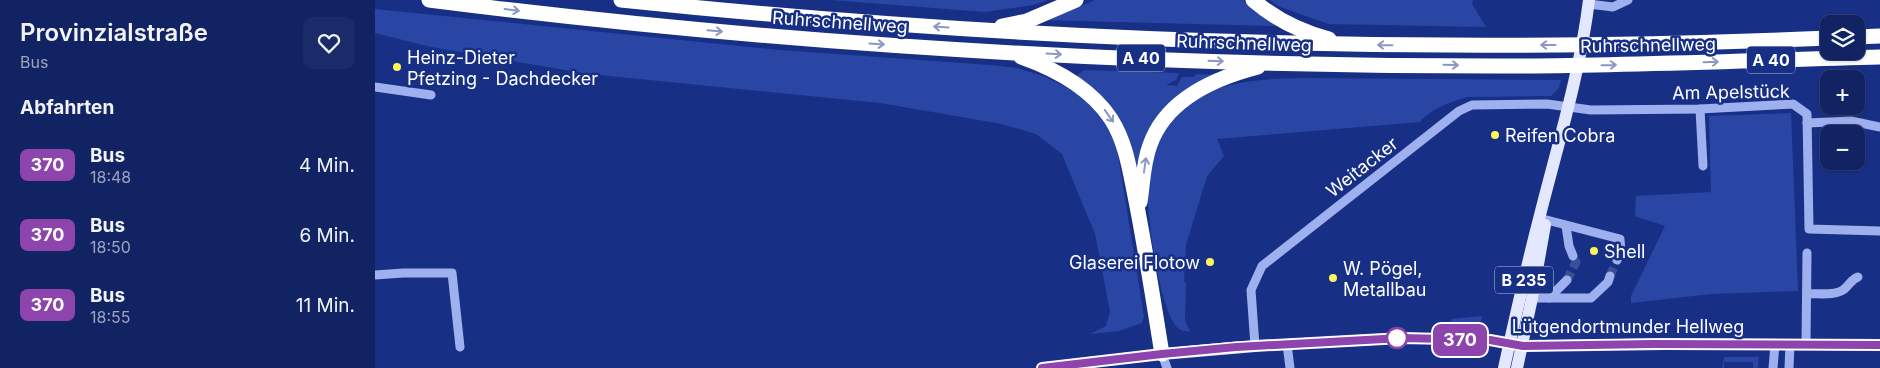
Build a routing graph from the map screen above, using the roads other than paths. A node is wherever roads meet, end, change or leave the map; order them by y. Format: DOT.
graph roads {
  1 [pos="429,0"];
  2 [pos="621,0"];
  3 [pos="1076,0"];
  4 [pos="1253,0"];
  5 [pos="1628,0"];
  6 [pos="1589,2"];
  7 [pos="963,29"];
  8 [pos="1880,36"];
  9 [pos="1865,37"];
  10 [pos="1820,38"];
  11 [pos="1365,44"];
  12 [pos="987,51"];
  13 [pos="1880,57"];
  14 [pos="1295,63"];
  15 [pos="375,87"];
  16 [pos="431,95"];
  17 [pos="1568,106"];
  18 [pos="1700,109"];
  19 [pos="1807,123"];
  20 [pos="1880,127"];
  21 [pos="1703,166"];
  22 [pos="1139,213"];
  23 [pos="1543,219"];
  24 [pos="1566,226"];
  25 [pos="1880,232"];
  26 [pos="1807,253"];
  27 [pos="1573,256"];
  28 [pos="1617,260"];
  29 [pos="375,275"];
  30 [pos="1610,276"];
  31 [pos="1858,276"];
  32 [pos="1567,280"];
  33 [pos="1807,294"];
  34 [pos="1532,298"];
  35 [pos="1549,298"];
  36 [pos="1509,343"];
  37 [pos="1287,344"];
  38 [pos="1775,344"];
  39 [pos="1790,344"];
  40 [pos="1806,344"];
  41 [pos="1880,345"];
  42 [pos="1255,346"];
  43 [pos="1523,346"];
  44 [pos="460,347"];
  45 [pos="1164,361"];
  46 [pos="1042,368"];
  47 [pos="1290,368"];
  48 [pos="1504,368"];
  49 [pos="1517,368"];
  50 [pos="1773,368"];
  51 [pos="1789,368"];
  1 -- 12 [label="highway, Ruhrschnellweg / A 40, one-way"];
  7 -- 2 [label="highway, Ruhrschnellweg / A 40, one-way"];
  3 -- 7 [label="highway"];
  4 -- 11 [label="highway"];
  5 -- 6 [label="street"];
  6 -- 17 [label="main road, B 235"];
  7 -- 11 [label="highway, Ruhrschnellweg / A 40"];
  8 -- 9 [label="highway"];
  10 -- 11 [label="highway, Ruhrschnellweg / A 40, one-way"];
  12 -- 14 [label="highway, Ruhrschnellweg / A 40, one-way"];
  12 -- 22 [label="highway, one-way"];
  14 -- 13 [label="highway, Ruhrschnellweg / A 40, one-way"];
  22 -- 14 [label="highway, one-way"];
  15 -- 16 [label="street"];
  17 -- 18 [label="street, Am Apelstück"];
  17 -- 23 [label="main road, B 235"];
  17 -- 42 [label="street, Weitacker"];
  18 -- 19 [label="street, Am Apelstück"];
  18 -- 21 [label="street"];
  19 -- 20 [label="street"];
  19 -- 25 [label="street"];
  22 -- 45 [label="highway"];
  23 -- 24 [label="street"];
  23 -- 34 [label="main road, B 235"];
  23 -- 36 [label="main road, B 235"];
  24 -- 27 [label="street"];
  24 -- 28 [label="street"];
  26 -- 33 [label="street"];
  29 -- 44 [label="street"];
  30 -- 35 [label="street"];
  31 -- 33 [label="street"];
  32 -- 35 [label="street"];
  33 -- 40 [label="street"];
  34 -- 35 [label="street"];
  34 -- 43 [label="main road, B 235"];
  36 -- 37 [label="main road, Lütgendortmunder Hellweg"];
  36 -- 43 [label="main road, Lütgendortmunder Hellweg"];
  36 -- 48 [label="main road, B 235"];
  37 -- 42 [label="main road, Lütgendortmunder Hellweg"];
  37 -- 47 [label="street"];
  38 -- 39 [label="main road, Lütgendortmunder Hellweg"];
  38 -- 43 [label="main road, Lütgendortmunder Hellweg"];
  38 -- 50 [label="street"];
  39 -- 40 [label="main road, Lütgendortmunder Hellweg"];
  39 -- 51 [label="street"];
  40 -- 41 [label="main road, Lütgendortmunder Hellweg"];
  42 -- 45 [label="main road, Lütgendortmunder Hellweg"];
  43 -- 49 [label="main road, B 235"];
  45 -- 46 [label="main road, Lütgendortmunder Hellweg"];
}
